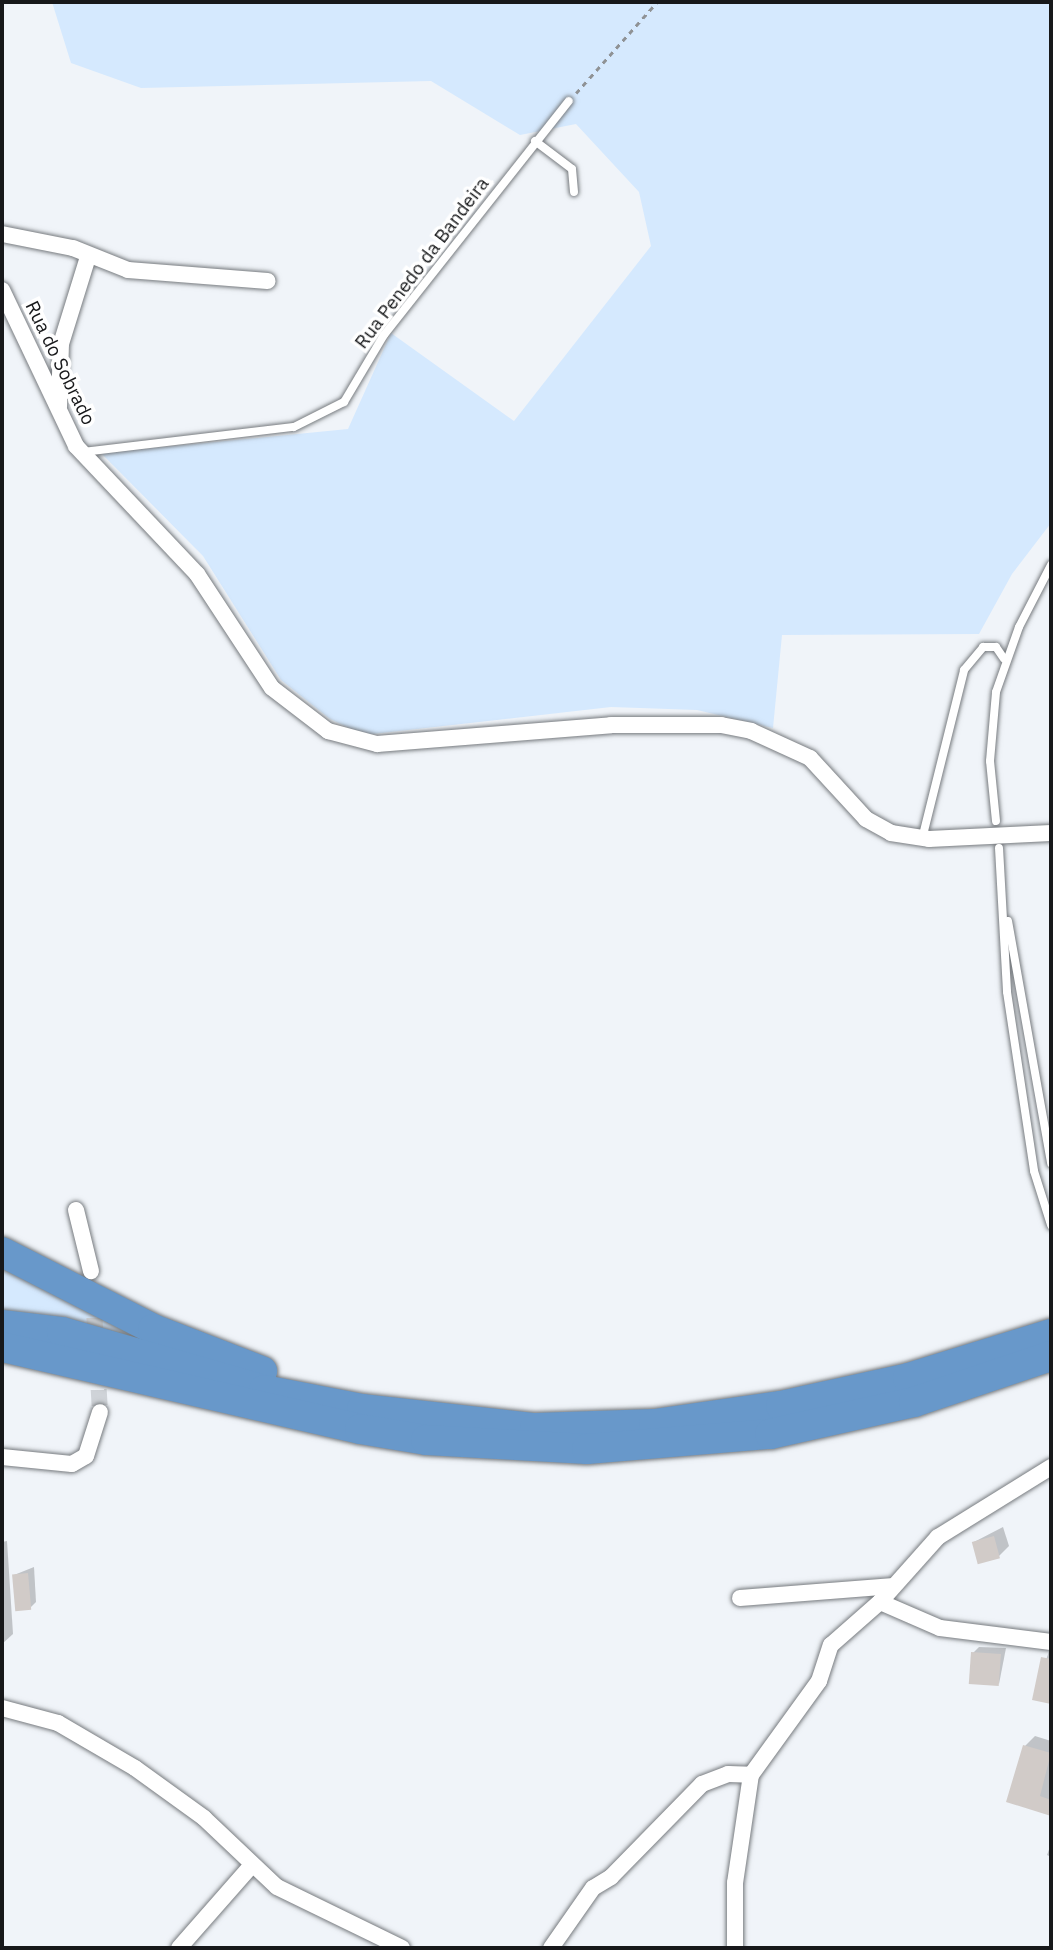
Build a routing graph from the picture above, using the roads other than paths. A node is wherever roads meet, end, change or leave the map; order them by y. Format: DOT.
graph roads {
  1 [pos="569,100"];
  2 [pos="535,141"];
  3 [pos="574,192"];
  4 [pos="2,234"];
  5 [pos="88,257"];
  6 [pos="268,281"];
  7 [pos="2,290"];
  8 [pos="60,413"];
  9 [pos="82,453"];
  10 [pos="1051,565"];
  11 [pos="1004,659"];
  12 [pos="996,821"];
  13 [pos="1051,833"];
  14 [pos="922,839"];
  15 [pos="1051,1163"];
  16 [pos="76,1210"];
  17 [pos="1051,1225"];
  18 [pos="2,1252"];
  19 [pos="91,1270"];
  20 [pos="2,1325"];
  21 [pos="1051,1334"];
  22 [pos="2,1347"];
  23 [pos="1051,1356"];
  24 [pos="100,1412"];
  25 [pos="462,1422"];
  26 [pos="2,1457"];
  27 [pos="1051,1467"];
  28 [pos="891,1586"];
  29 [pos="740,1598"];
  30 [pos="880,1602"];
  31 [pos="1051,1642"];
  32 [pos="2,1708"];
  33 [pos="751,1774"];
  34 [pos="251,1866"];
  35 [pos="179,1948"];
  36 [pos="402,1948"];
  37 [pos="551,1948"];
  38 [pos="735,1948"];
  1 -- 2 [label="lane, Rua Penedo da Bandeira"];
  2 -- 3 [label="lane"];
  2 -- 9 [label="lane, Rua Penedo da Bandeira"];
  4 -- 5 [label="street"];
  5 -- 6 [label="street"];
  5 -- 8 [label="street"];
  7 -- 8 [label="street, Rua do Sobrado"];
  8 -- 9 [label="street, Rua do Sobrado"];
  9 -- 14 [label="street, Rua do Sobrado"];
  10 -- 11 [label="lane"];
  11 -- 12 [label="lane"];
  11 -- 14 [label="lane"];
  13 -- 14 [label="street"];
  15 -- 17 [label="lane"];
  16 -- 19 [label="street"];
  18 -- 25 [label="highway"];
  20 -- 25 [label="highway"];
  21 -- 25 [label="highway"];
  22 -- 23 [label="highway"];
  24 -- 26 [label="street"];
  27 -- 28 [label="street"];
  28 -- 29 [label="street"];
  28 -- 30 [label="street"];
  30 -- 31 [label="street"];
  30 -- 33 [label="street"];
  32 -- 34 [label="street"];
  33 -- 37 [label="street"];
  33 -- 38 [label="street"];
  34 -- 35 [label="street"];
  34 -- 36 [label="street"];
}
